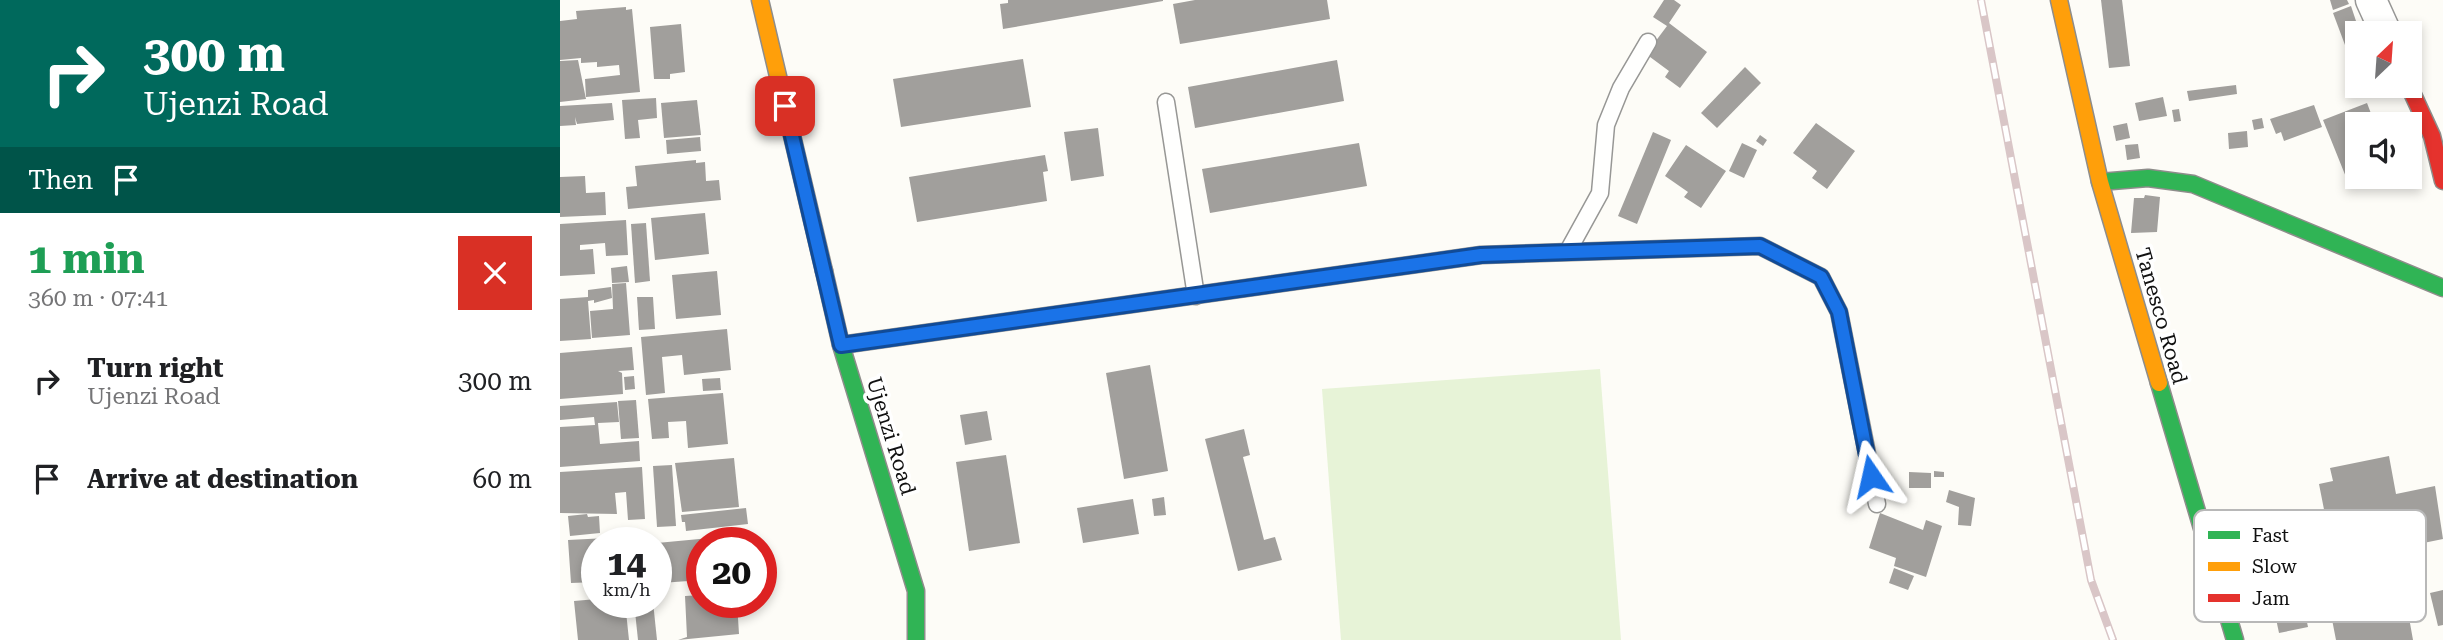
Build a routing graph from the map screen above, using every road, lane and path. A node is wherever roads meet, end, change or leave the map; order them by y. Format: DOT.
graph roads {
  1 [pos="760,0"];
  2 [pos="2059,0"];
  3 [pos="2371,0"];
  4 [pos="2381,21"];
  5 [pos="1648,42"];
  6 [pos="2415,98"];
  7 [pos="1166,102"];
  8 [pos="2443,181"];
  9 [pos="2100,182"];
  10 [pos="1568,251"];
  11 [pos="2443,288"];
  12 [pos="1196,296"];
  13 [pos="841,345"];
  14 [pos="1877,504"];
  15 [pos="2197,510"];
  16 [pos="2230,622"];
  17 [pos="916,640"];
  18 [pos="2235,640"];
  1 -- 13 [label="street, Ujenzi Road"];
  2 -- 9 [label="street, Tanesco Road"];
  3 -- 4 [label="street"];
  5 -- 10 [label="lane"];
  6 -- 8 [label="street"];
  7 -- 12 [label="lane"];
  9 -- 11 [label="street"];
  9 -- 15 [label="street, Tanesco Road"];
  10 -- 12 [label="lane"];
  10 -- 14 [label="lane"];
  12 -- 13 [label="lane"];
  13 -- 17 [label="street, Ujenzi Road"];
  16 -- 18 [label="street, Tanesco Road"];
}
